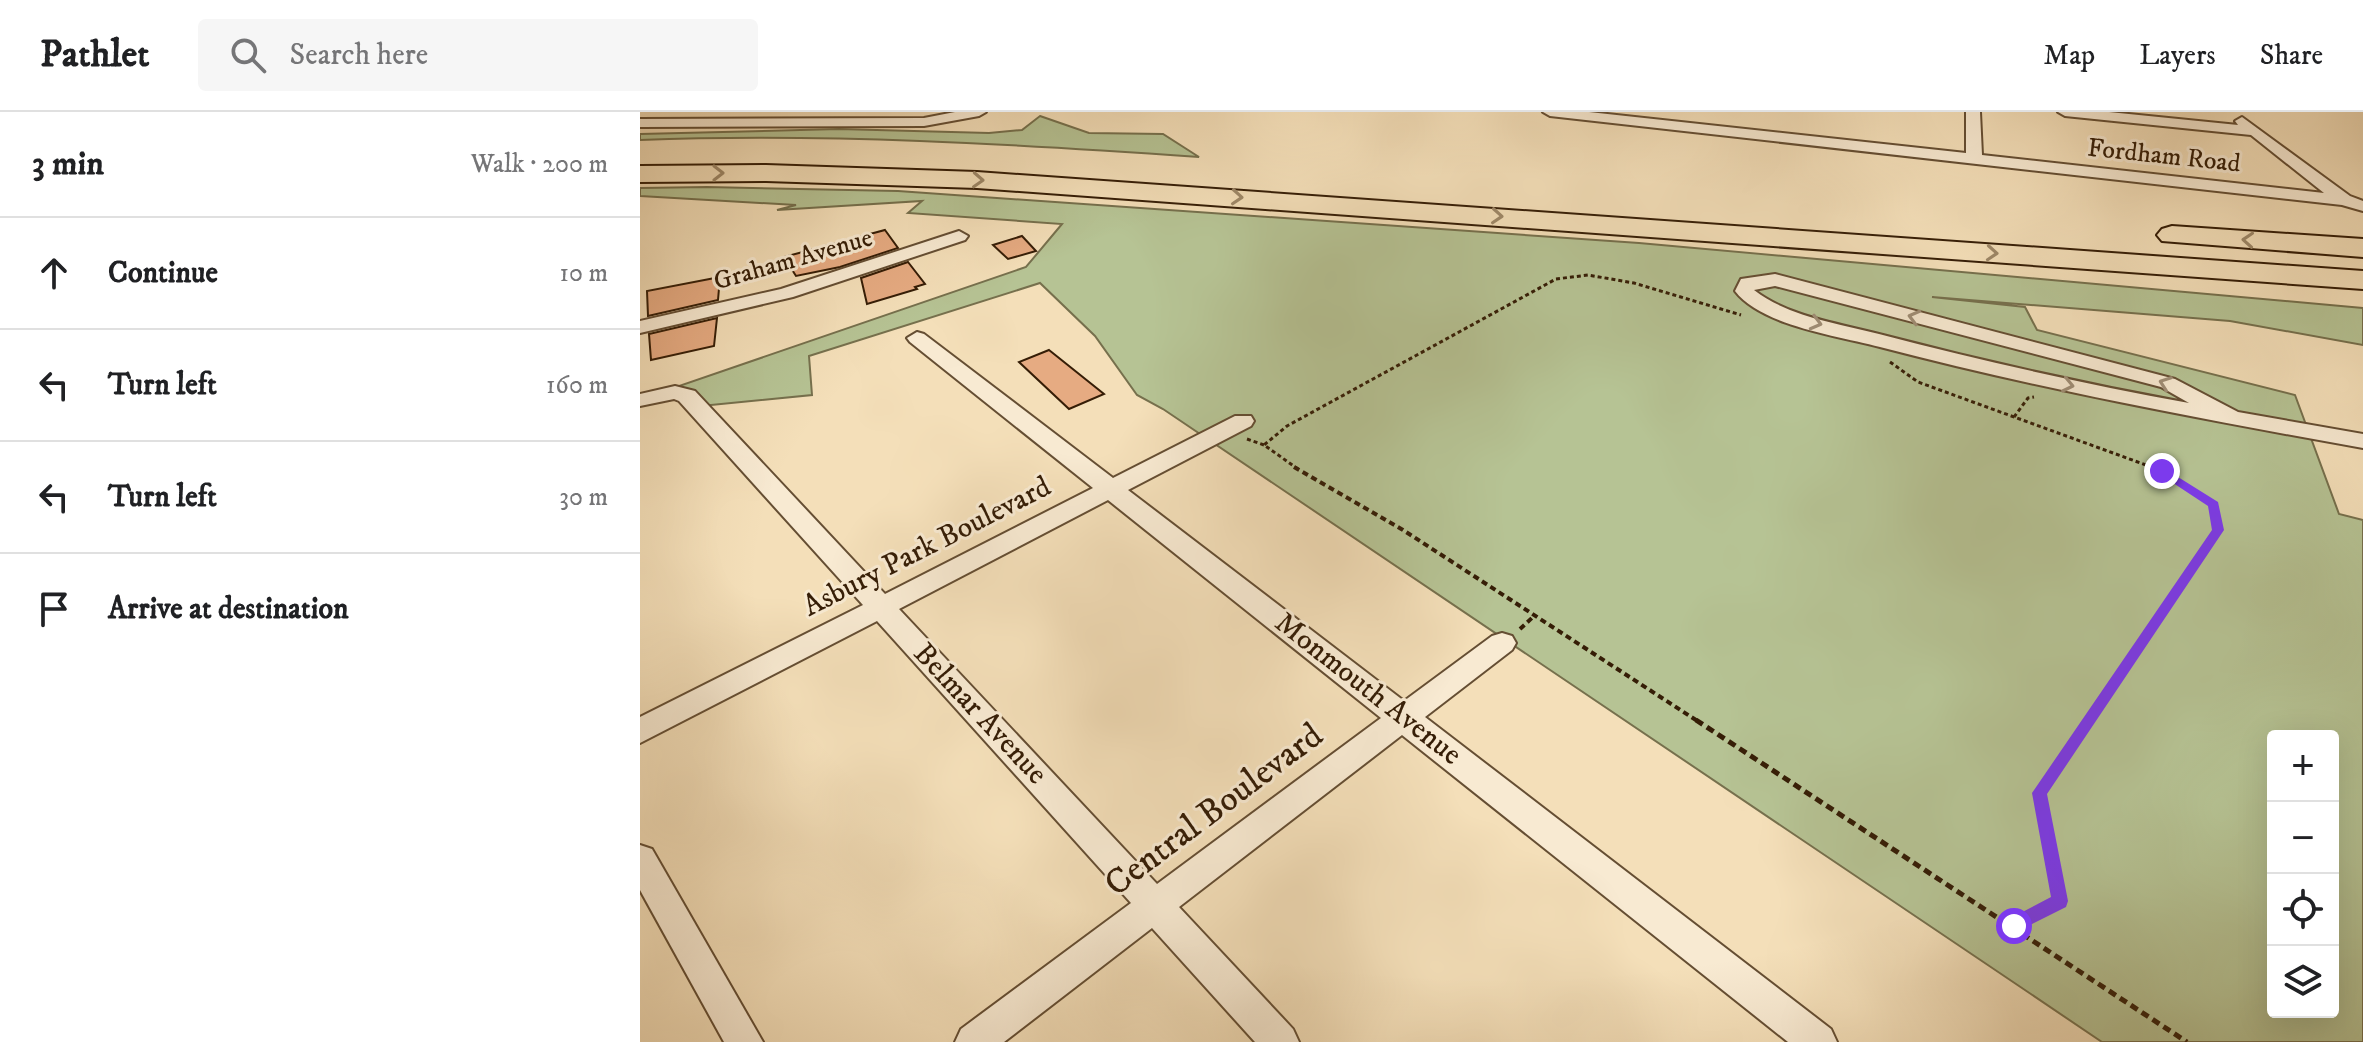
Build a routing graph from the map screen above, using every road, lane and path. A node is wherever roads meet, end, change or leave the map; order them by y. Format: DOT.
graph roads {
  1 [pos="979,112"];
  2 [pos="1550,112"];
  3 [pos="1973,112"];
  4 [pos="2065,112"];
  5 [pos="2230,112"];
  6 [pos="685,117"];
  7 [pos="640,123"];
  8 [pos="2255,131"];
  9 [pos="640,152"];
  10 [pos="1974,159"];
  11 [pos="640,174"];
  12 [pos="1348,180"];
  13 [pos="2344,200"];
  14 [pos="2363,206"];
  15 [pos="2139,233"];
  16 [pos="959,236"];
  17 [pos="2363,248"];
  18 [pos="2363,280"];
  19 [pos="1751,318"];
  20 [pos="640,327"];
  21 [pos="917,338"];
  22 [pos="1882,357"];
  23 [pos="640,400"];
  24 [pos="2234,419"];
  25 [pos="1243,421"];
  26 [pos="2363,441"];
  27 [pos="1112,487"];
  28 [pos="881,606"];
  29 [pos="1502,643"];
  30 [pos="1404,717"];
  31 [pos="640,731"];
  32 [pos="640,859"];
  33 [pos="1155,905"];
  34 [pos="2014,926"];
  35 [pos="744,1042"];
  36 [pos="974,1042"];
  37 [pos="1280,1042"];
  38 [pos="1818,1042"];
  39 [pos="2187,1042"];
  1 -- 6 [label="street"];
  2 -- 10 [label="street, Fordham Road"];
  3 -- 10 [label="street"];
  4 -- 8 [label="street"];
  5 -- 8 [label="street"];
  6 -- 7 [label="street"];
  8 -- 13 [label="street"];
  9 -- 12 [label="highway"];
  10 -- 13 [label="street, Fordham Road"];
  11 -- 18 [label="highway, one-way"];
  13 -- 14 [label="street"];
  17 -- 15 [label="highway, one-way"];
  16 -- 20 [label="street, Graham Avenue"];
  19 -- 34 [label="path"];
  21 -- 27 [label="street, Monmouth Avenue"];
  22 -- 34 [label="path"];
  23 -- 28 [label="street, Belmar Avenue"];
  24 -- 24 [label="street, one-way"];
  24 -- 26 [label="street"];
  25 -- 27 [label="street, Asbury Park Boulevard"];
  27 -- 28 [label="street, Asbury Park Boulevard"];
  27 -- 30 [label="street, Monmouth Avenue"];
  28 -- 31 [label="street, Asbury Park Boulevard"];
  28 -- 33 [label="street, Belmar Avenue"];
  29 -- 30 [label="street, Central Boulevard"];
  30 -- 33 [label="street, Central Boulevard"];
  30 -- 38 [label="street, Monmouth Avenue"];
  32 -- 35 [label="street"];
  33 -- 36 [label="street, Central Boulevard"];
  33 -- 37 [label="street, Belmar Avenue"];
  34 -- 39 [label="path"];
}
